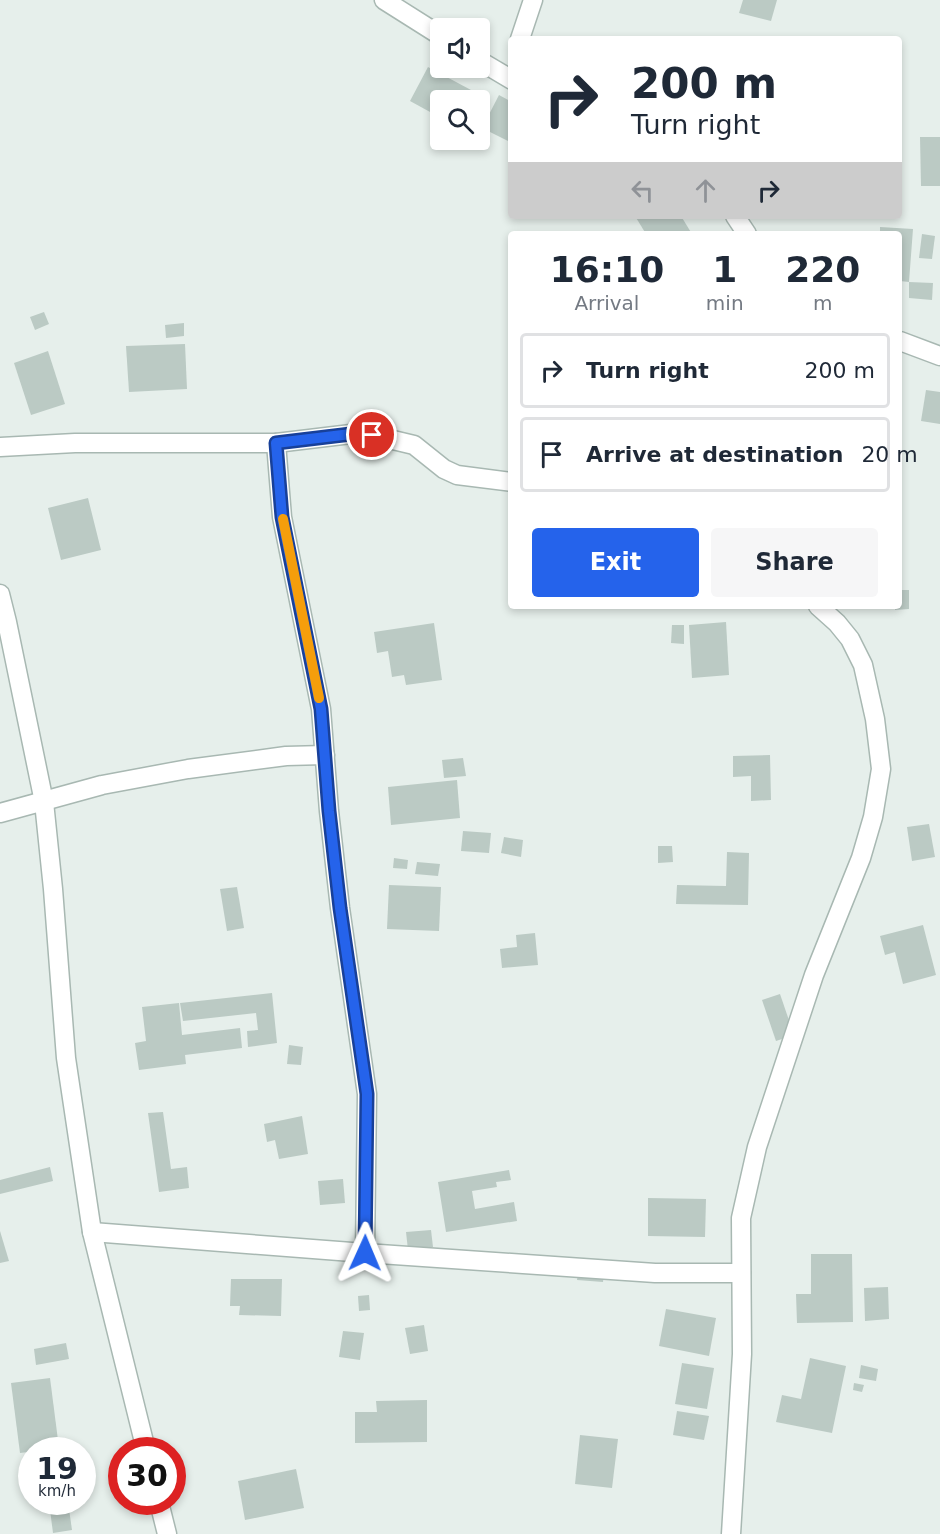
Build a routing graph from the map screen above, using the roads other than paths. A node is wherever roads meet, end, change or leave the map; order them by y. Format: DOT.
graph roads {
  1 [pos="384,0"];
  2 [pos="533,0"];
  3 [pos="430,29"];
  4 [pos="521,36"];
  5 [pos="490,65"];
  6 [pos="508,73"];
  7 [pos="902,342"];
  8 [pos="940,356"];
  9 [pos="276,443"];
  10 [pos="0,447"];
  11 [pos="508,481"];
  12 [pos="0,594"];
  13 [pos="821,609"];
  14 [pos="325,755"];
  15 [pos="44,802"];
  16 [pos="0,813"];
  17 [pos="92,1232"];
  18 [pos="365,1253"];
  19 [pos="741,1273"];
  20 [pos="143,1437"];
  21 [pos="162,1515"];
  22 [pos="167,1534"];
  23 [pos="731,1534"];
  1 -- 3 [label="street"];
  2 -- 4 [label="street"];
  5 -- 6 [label="street"];
  7 -- 8 [label="street"];
  9 -- 10 [label="street"];
  9 -- 11 [label="street"];
  9 -- 14 [label="street"];
  12 -- 15 [label="street"];
  13 -- 19 [label="street"];
  14 -- 15 [label="street"];
  14 -- 18 [label="street"];
  15 -- 16 [label="street"];
  15 -- 17 [label="street"];
  17 -- 18 [label="street"];
  17 -- 20 [label="street"];
  18 -- 19 [label="street"];
  19 -- 23 [label="street"];
  21 -- 22 [label="street"];
}
